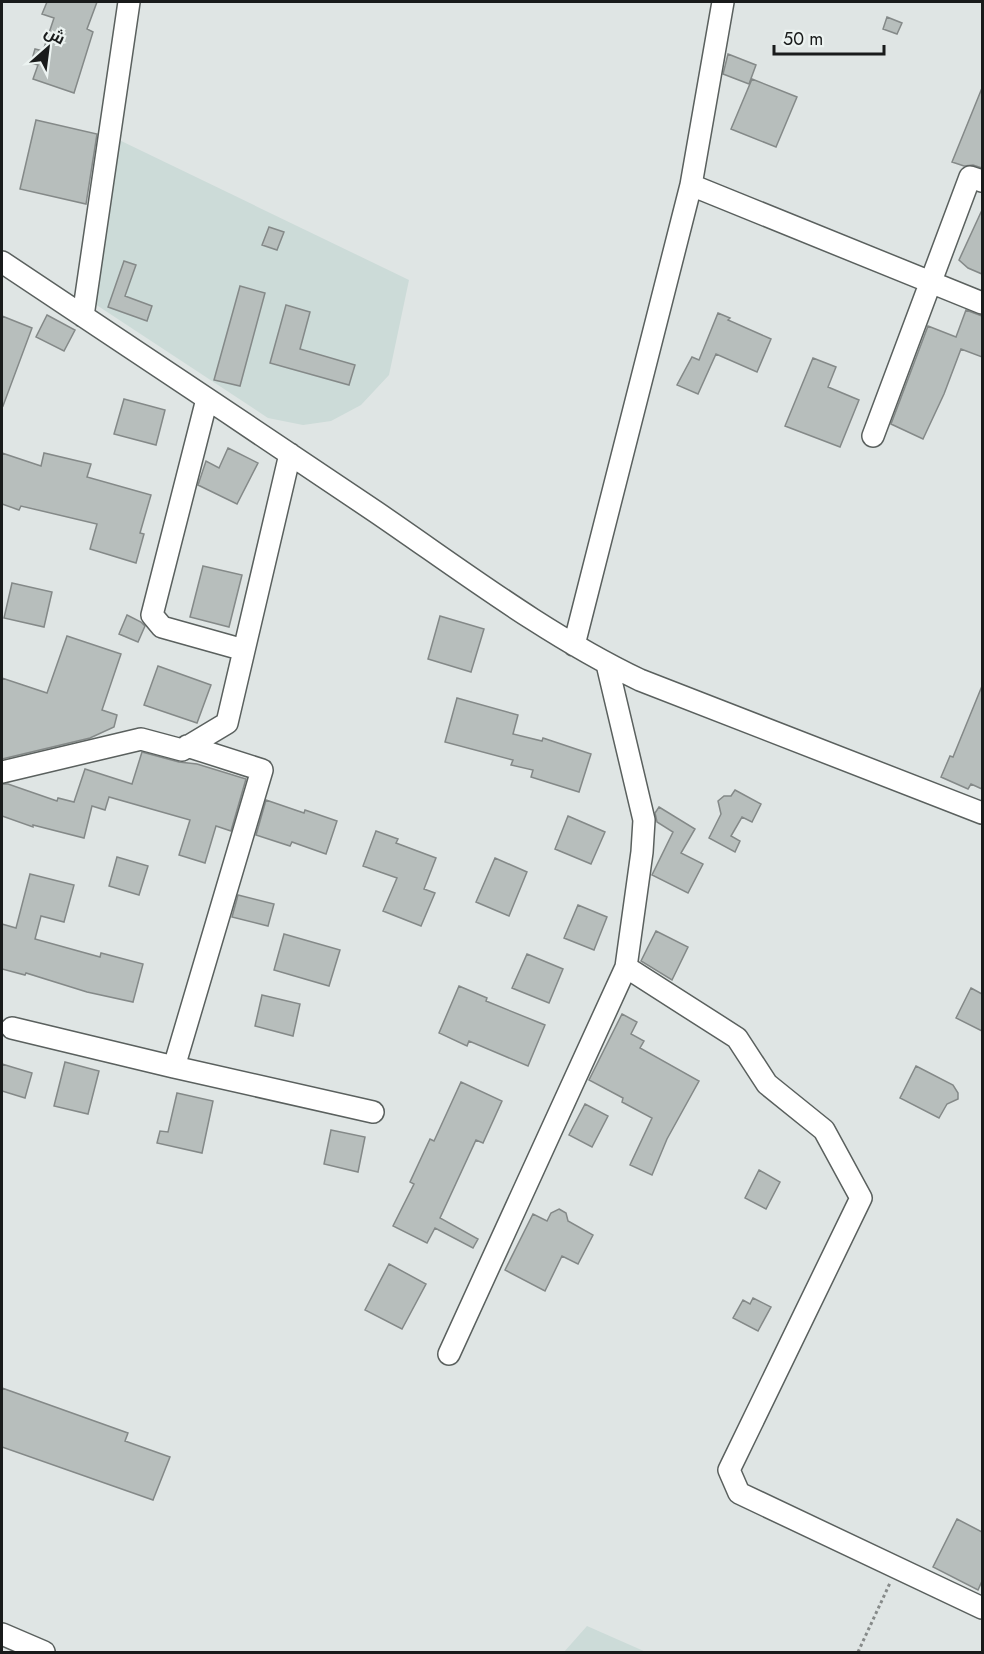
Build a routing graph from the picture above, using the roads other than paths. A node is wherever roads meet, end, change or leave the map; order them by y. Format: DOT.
graph roads {
  1 [pos="129,2"];
  2 [pos="723,2"];
  3 [pos="982,181"];
  4 [pos="691,185"];
  5 [pos="2,262"];
  6 [pos="932,283"];
  7 [pos="982,303"];
  8 [pos="83,316"];
  9 [pos="207,399"];
  10 [pos="873,436"];
  11 [pos="290,454"];
  12 [pos="574,645"];
  13 [pos="244,651"];
  14 [pos="608,664"];
  15 [pos="187,746"];
  16 [pos="2,772"];
  17 [pos="982,813"];
  18 [pos="626,967"];
  19 [pos="12,1028"];
  20 [pos="174,1067"];
  21 [pos="373,1112"];
  22 [pos="449,1354"];
  23 [pos="982,1608"];
  24 [pos="2,1634"];
  25 [pos="44,1653"];
  1 -- 8 [label="street"];
  2 -- 4 [label="street"];
  3 -- 6 [label="street"];
  4 -- 6 [label="street"];
  4 -- 12 [label="street"];
  5 -- 8 [label="street"];
  6 -- 7 [label="street"];
  6 -- 10 [label="street"];
  8 -- 9 [label="street"];
  9 -- 11 [label="street"];
  9 -- 13 [label="street"];
  11 -- 12 [label="street"];
  11 -- 13 [label="street"];
  12 -- 14 [label="street"];
  13 -- 15 [label="street"];
  14 -- 17 [label="street"];
  14 -- 18 [label="street"];
  15 -- 16 [label="street"];
  15 -- 20 [label="street"];
  18 -- 22 [label="street"];
  18 -- 23 [label="street"];
  19 -- 20 [label="street"];
  20 -- 21 [label="street"];
  24 -- 25 [label="street"];
}
